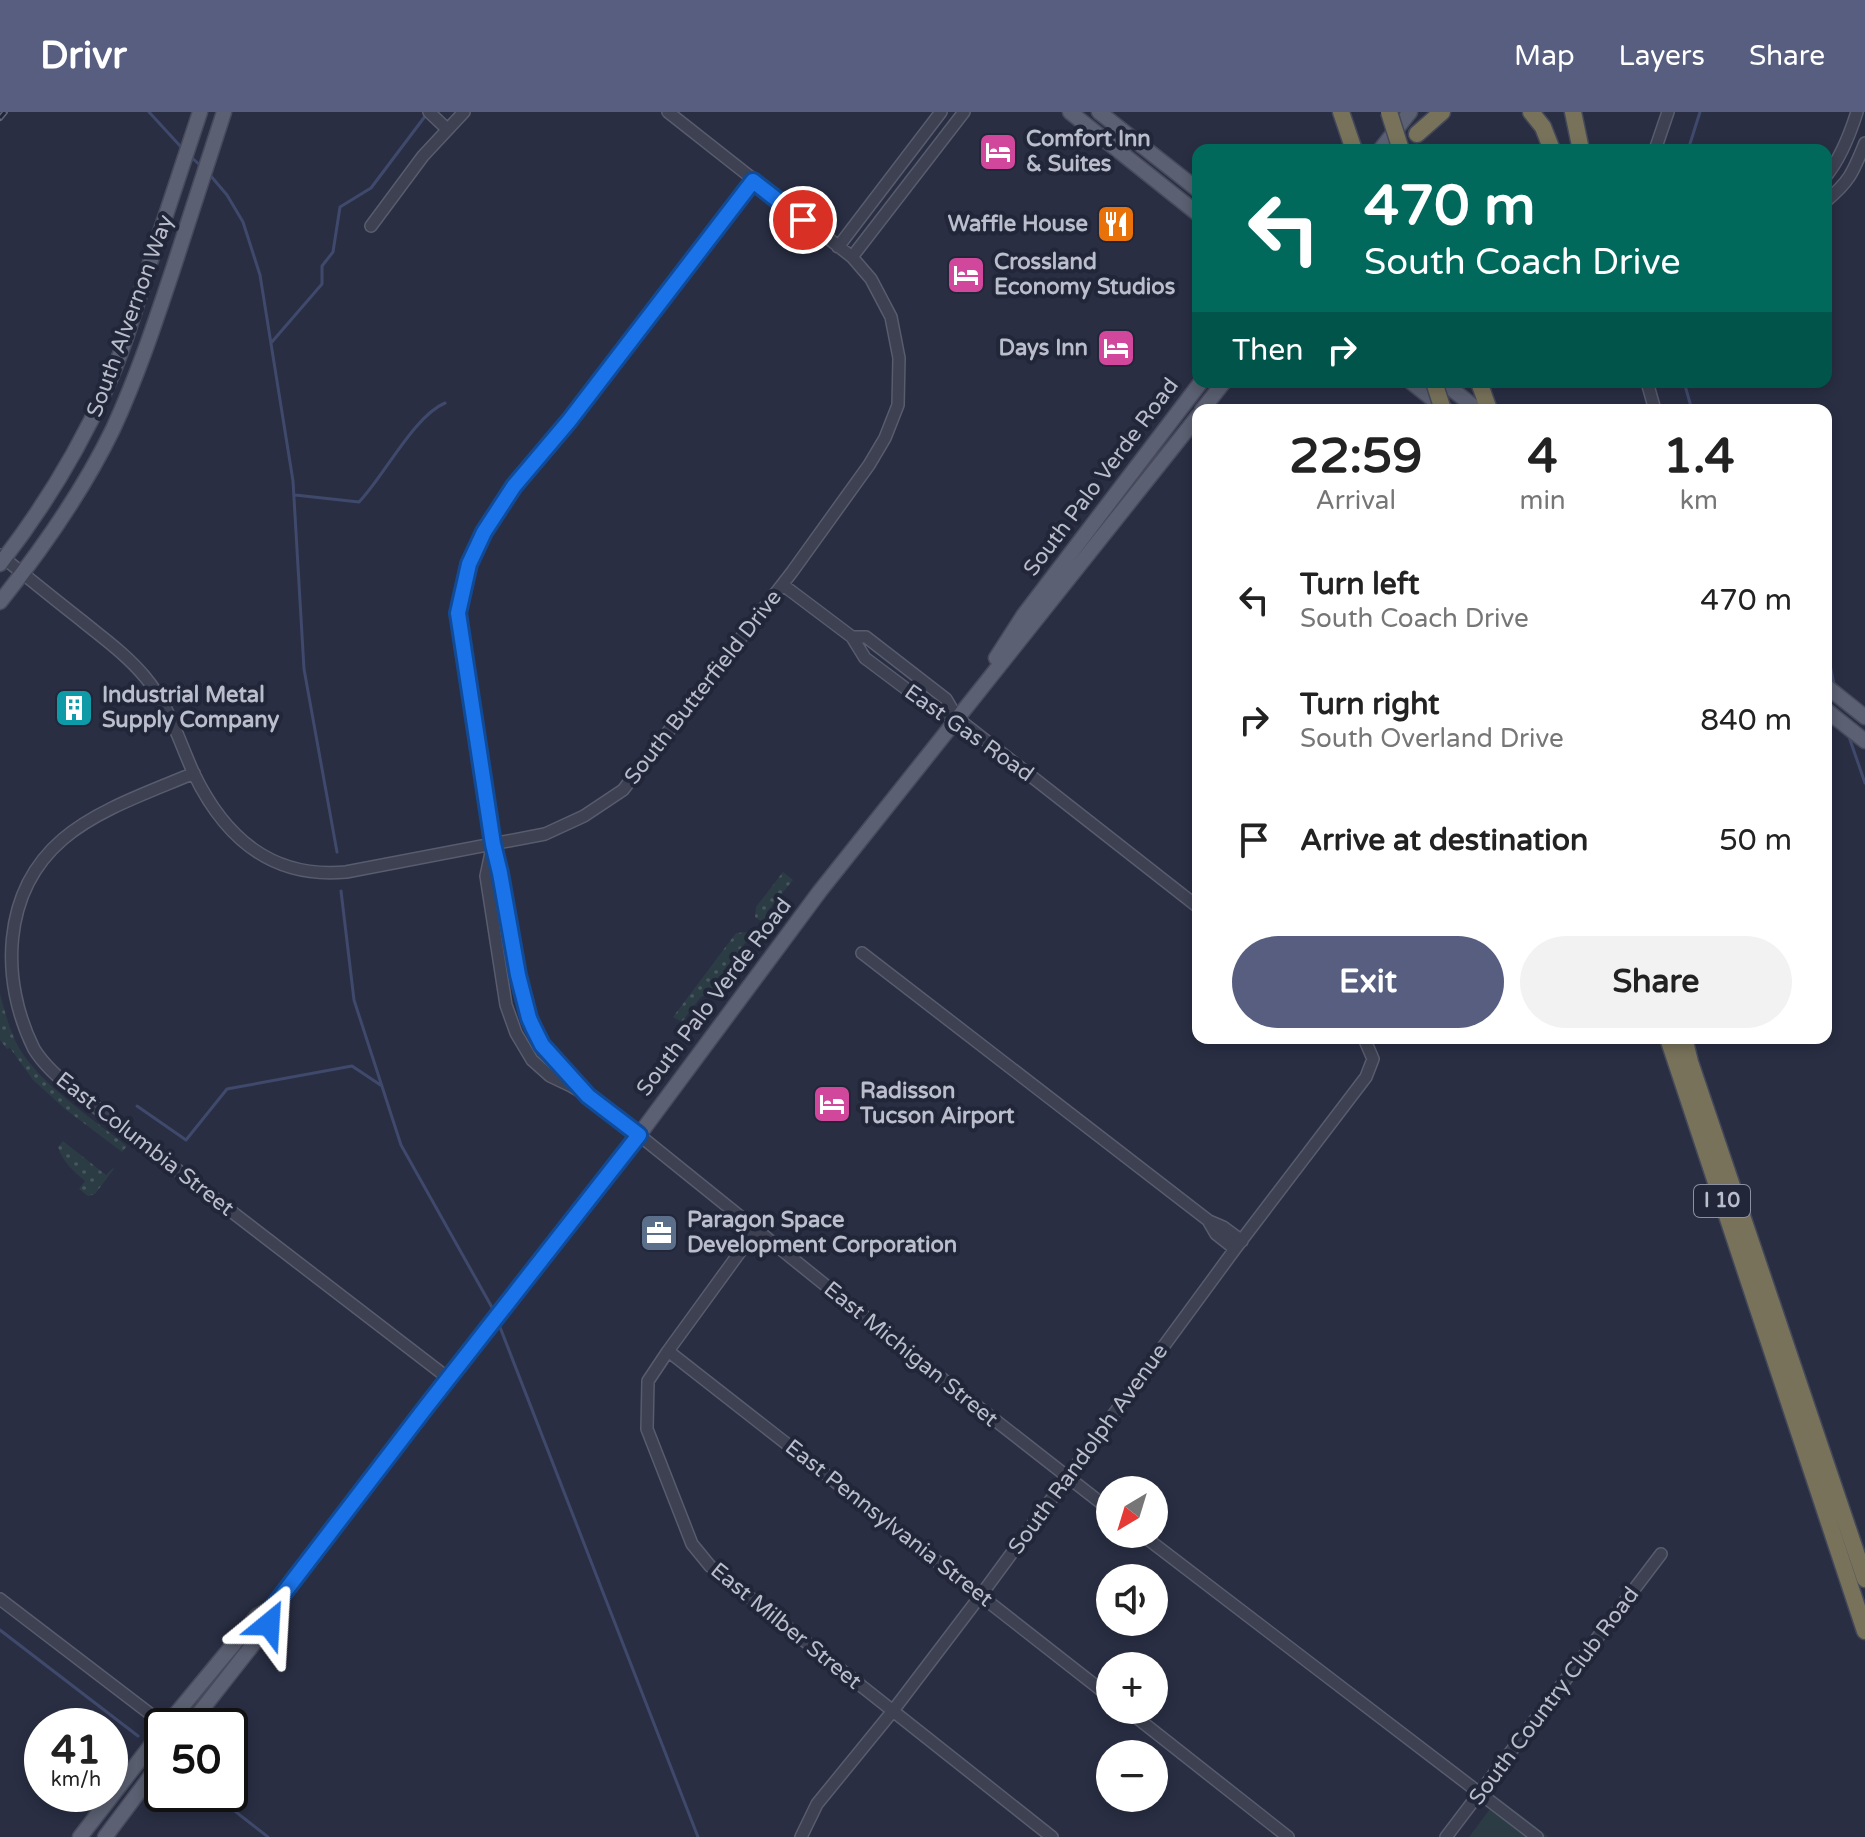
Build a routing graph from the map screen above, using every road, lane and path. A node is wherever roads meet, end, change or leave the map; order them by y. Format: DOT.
graph roads {
  1 [pos="200,112"];
  2 [pos="224,112"];
  3 [pos="464,112"];
  4 [pos="668,112"];
  5 [pos="941,112"];
  6 [pos="964,112"];
  7 [pos="1070,112"];
  8 [pos="1099,112"];
  9 [pos="1341,112"];
  10 [pos="1410,112"];
  11 [pos="1434,112"];
  12 [pos="1442,112"];
  13 [pos="1531,112"];
  14 [pos="1573,112"];
  15 [pos="1668,112"];
  16 [pos="1857,112"];
  17 [pos="430,113"];
  18 [pos="1390,116"];
  19 [pos="1852,128"];
  20 [pos="447,129"];
  21 [pos="1865,133"];
  22 [pos="1417,134"];
  23 [pos="1865,143"];
  24 [pos="1352,144"];
  25 [pos="1385,144"];
  26 [pos="1402,144"];
  27 [pos="1409,144"];
  28 [pos="1550,144"];
  29 [pos="1580,144"];
  30 [pos="1657,144"];
  31 [pos="1832,169"];
  32 [pos="753,181"];
  33 [pos="886,184"];
  34 [pos="1192,185"];
  35 [pos="1832,196"];
  36 [pos="1192,209"];
  37 [pos="371,226"];
  38 [pos="838,247"];
  39 [pos="852,257"];
  40 [pos="1196,388"];
  41 [pos="1219,388"];
  42 [pos="1418,388"];
  43 [pos="1450,388"];
  44 [pos="1207,404"];
  45 [pos="1438,404"];
  46 [pos="1470,404"];
  47 [pos="1192,424"];
  48 [pos="1106,507"];
  49 [pos="1,559"];
  50 [pos="23,574"];
  51 [pos="783,585"];
  52 [pos="1062,586"];
  53 [pos="0,602"];
  54 [pos="1832,691"];
  55 [pos="1860,713"];
  56 [pos="1832,715"];
  57 [pos="957,718"];
  58 [pos="1865,741"];
  59 [pos="194,773"];
  60 [pos="493,844"];
  61 [pos="1192,902"];
  62 [pos="862,953"];
  63 [pos="533,1027"];
  64 [pos="516,1033"];
  65 [pos="1367,1044"];
  66 [pos="1670,1044"];
  67 [pos="1686,1044"];
  68 [pos="588,1096"];
  69 [pos="639,1135"];
  70 [pos="756,1230"];
  71 [pos="1238,1245"];
  72 [pos="668,1351"];
  73 [pos="448,1378"];
  74 [pos="1067,1477"];
  75 [pos="1096,1499"];
  76 [pos="1159,1548"];
  77 [pos="1661,1554"];
  78 [pos="1865,1579"];
  79 [pos="981,1595"];
  80 [pos="0,1599"];
  81 [pos="273,1607"];
  82 [pos="1865,1631"];
  83 [pos="1096,1686"];
  84 [pos="181,1708"];
  85 [pos="203,1708"];
  86 [pos="144,1709"];
  87 [pos="892,1712"];
  88 [pos="1145,1724"];
  89 [pos="144,1754"];
  90 [pos="144,1785"];
  91 [pos="1478,1794"];
  92 [pos="80,1837"];
  93 [pos="105,1837"];
  94 [pos="801,1837"];
  95 [pos="1052,1837"];
  96 [pos="1288,1837"];
  97 [pos="1446,1837"];
  98 [pos="1537,1837"];
  1 -- 49 [label="main road, South Alvernon Way"];
  2 -- 50 [label="main road, South Alvernon Way"];
  3 -- 20 [label="street"];
  4 -- 32 [label="street, South Butterfield Drive"];
  5 -- 33 [label="street"];
  6 -- 39 [label="street"];
  7 -- 36 [label="main road"];
  8 -- 34 [label="main road"];
  9 -- 24 [label="highway"];
  10 -- 25 [label="main road"];
  11 -- 22 [label="main road"];
  12 -- 22 [label="highway"];
  13 -- 28 [label="highway"];
  14 -- 29 [label="highway"];
  15 -- 30 [label="street"];
  16 -- 19 [label="street"];
  17 -- 20 [label="street"];
  18 -- 26 [label="highway, bridge"];
  19 -- 21 [label="street"];
  19 -- 31 [label="street"];
  20 -- 37 [label="street"];
  22 -- 27 [label="main road"];
  23 -- 35 [label="street"];
  32 -- 38 [label="street, South Butterfield Drive"];
  32 -- 60 [label="street"];
  33 -- 38 [label="street"];
  33 -- 39 [label="street"];
  38 -- 39 [label="street, South Butterfield Drive"];
  39 -- 51 [label="street, South Butterfield Drive"];
  40 -- 48 [label="main road, South Palo Verde Road"];
  41 -- 44 [label="main road, South Palo Verde Road"];
  42 -- 45 [label="main road"];
  43 -- 46 [label="main road"];
  47 -- 52 [label="main road, South Palo Verde Road"];
  48 -- 52 [label="main road"];
  48 -- 57 [label="main road, South Palo Verde Road"];
  49 -- 50 [label="street"];
  50 -- 53 [label="main road, South Alvernon Way"];
  50 -- 59 [label="street"];
  51 -- 57 [label="street, East Gas Road"];
  51 -- 60 [label="street, South Butterfield Drive"];
  52 -- 57 [label="main road, South Palo Verde Road"];
  54 -- 55 [label="main road"];
  56 -- 58 [label="main road"];
  57 -- 61 [label="street, East Gas Road"];
  57 -- 69 [label="main road, South Palo Verde Road"];
  59 -- 60 [label="street, South Butterfield Drive"];
  59 -- 73 [label="street, East Columbia Street"];
  60 -- 63 [label="street"];
  60 -- 64 [label="street"];
  62 -- 71 [label="street"];
  63 -- 64 [label="street"];
  63 -- 68 [label="street"];
  64 -- 68 [label="street"];
  65 -- 71 [label="street, South Randolph Avenue"];
  66 -- 82 [label="highway, I 10"];
  67 -- 78 [label="highway, I 10"];
  68 -- 69 [label="street, East Michigan Street"];
  69 -- 70 [label="street, East Michigan Street"];
  69 -- 73 [label="main road, South Palo Verde Road"];
  70 -- 72 [label="street, East Milber Street"];
  70 -- 74 [label="street, East Michigan Street"];
  71 -- 74 [label="street, South Randolph Avenue"];
  72 -- 79 [label="street, East Pennsylvania Street"];
  72 -- 87 [label="street, East Milber Street"];
  73 -- 81 [label="main road, South Palo Verde Road"];
  74 -- 75 [label="street, East Michigan Street"];
  74 -- 79 [label="street, South Randolph Avenue"];
  76 -- 91 [label="street"];
  77 -- 91 [label="street, South Country Club Road"];
  79 -- 83 [label="street, East Pennsylvania Street"];
  79 -- 87 [label="street, South Randolph Avenue"];
  80 -- 86 [label="street"];
  81 -- 84 [label="main road, South Palo Verde Road"];
  81 -- 85 [label="main road, South Palo Verde Road"];
  87 -- 94 [label="street, South Randolph Avenue"];
  87 -- 95 [label="street, East Milber Street"];
  88 -- 96 [label="street"];
  89 -- 92 [label="main road"];
  90 -- 93 [label="main road"];
  91 -- 97 [label="street, South Country Club Road"];
  91 -- 98 [label="street"];
}
